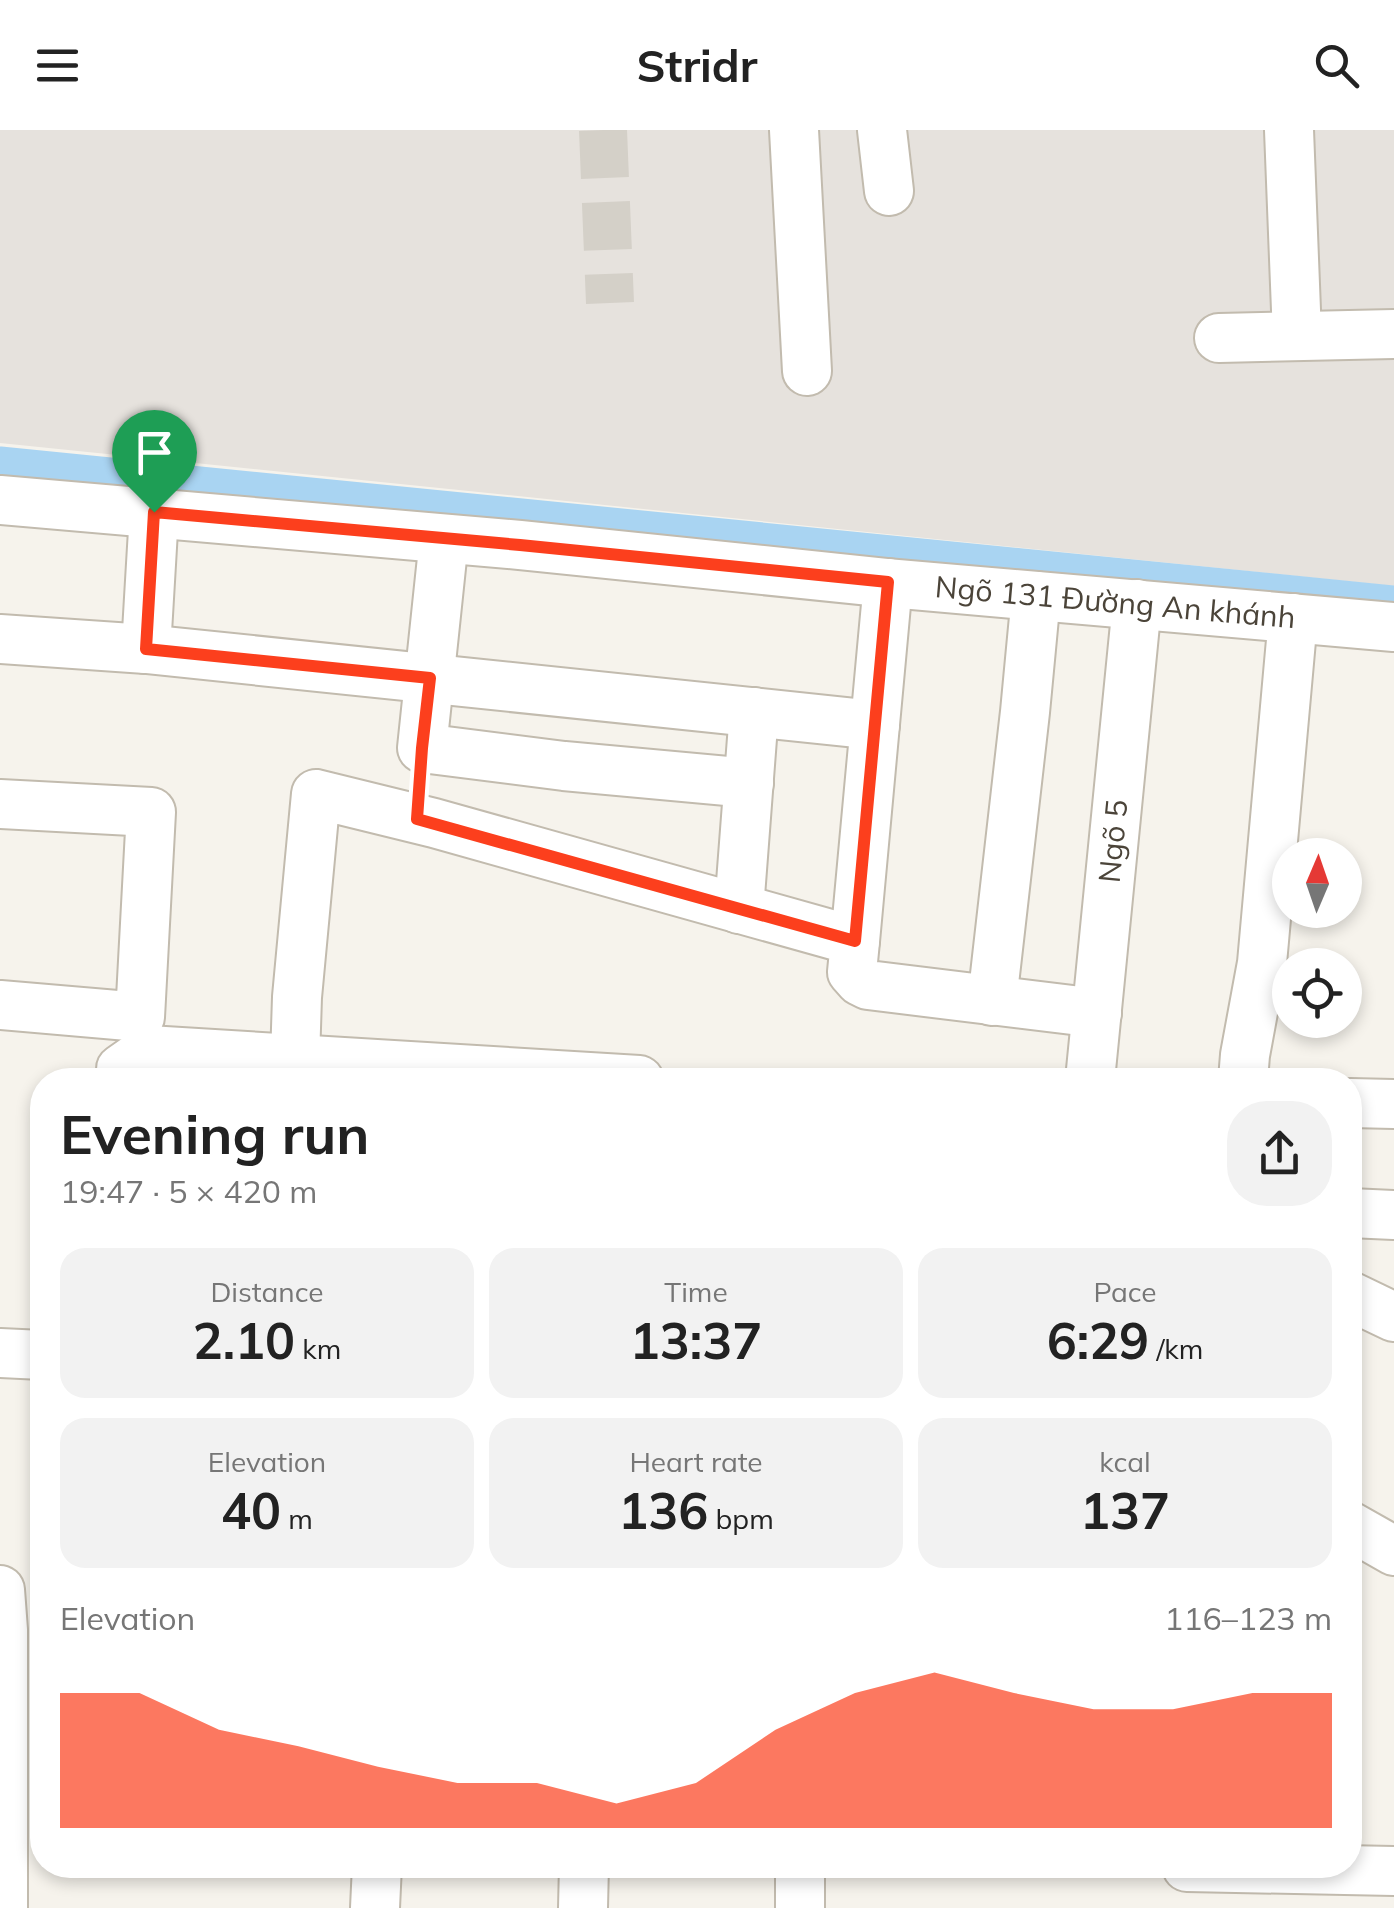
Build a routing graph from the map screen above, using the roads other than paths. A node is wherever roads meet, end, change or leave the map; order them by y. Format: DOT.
graph roads {
  1 [pos="794,130"];
  2 [pos="882,130"];
  3 [pos="1290,130"];
  4 [pos="889,191"];
  5 [pos="1394,334"];
  6 [pos="1297,336"];
  7 [pos="1219,338"];
  8 [pos="807,371"];
  9 [pos="0,500"];
  10 [pos="154,512"];
  11 [pos="444,539"];
  12 [pos="888,582"];
  13 [pos="1036,596"];
  14 [pos="1137,604"];
  15 [pos="1292,618"];
  16 [pos="1394,628"];
  17 [pos="0,638"];
  18 [pos="146,649"];
  19 [pos="430,678"];
  20 [pos="754,712"];
  21 [pos="875,725"];
  22 [pos="422,748"];
  23 [pos="749,783"];
  24 [pos="0,804"];
  25 [pos="417,819"];
  26 [pos="739,909"];
  27 [pos="855,941"];
  28 [pos="992,1001"];
  29 [pos="0,1005"];
  30 [pos="1097,1013"];
  31 [pos="295,1059"];
  32 [pos="122,1068"];
  33 [pos="442,1068"];
  34 [pos="1091,1068"];
  35 [pos="1244,1068"];
  36 [pos="1362,1103"];
  37 [pos="1394,1104"];
  38 [pos="1362,1213"];
  39 [pos="1394,1214"];
  40 [pos="1362,1302"];
  41 [pos="1394,1317"];
  42 [pos="0,1353"];
  43 [pos="30,1354"];
  44 [pos="1362,1533"];
  45 [pos="1394,1551"];
  46 [pos="11,1620"];
  47 [pos="1394,1872"];
  48 [pos="1362,1873"];
  49 [pos="376,1878"];
  50 [pos="584,1878"];
  51 [pos="800,1878"];
  52 [pos="1239,1878"];
  53 [pos="1187,1880"];
  54 [pos="4,1908"];
  55 [pos="375,1908"];
  56 [pos="583,1908"];
  57 [pos="800,1908"];
  1 -- 8 [label="street"];
  2 -- 4 [label="street"];
  3 -- 6 [label="street"];
  5 -- 6 [label="street"];
  6 -- 7 [label="street"];
  9 -- 10 [label="street, Ngõ 131 Đường An khánh"];
  10 -- 11 [label="street, Ngõ 131 Đường An khánh"];
  10 -- 18 [label="street"];
  11 -- 12 [label="street, Ngõ 131 Đường An khánh"];
  11 -- 19 [label="street"];
  12 -- 13 [label="street, Ngõ 131 Đường An khánh"];
  12 -- 21 [label="street"];
  13 -- 14 [label="street, Ngõ 131 Đường An khánh"];
  13 -- 28 [label="street"];
  14 -- 15 [label="street, Ngõ 131 Đường An khánh"];
  14 -- 30 [label="street, Ngõ 5"];
  15 -- 16 [label="street, Ngõ 131 Đường An khánh"];
  15 -- 35 [label="street"];
  17 -- 18 [label="street"];
  18 -- 19 [label="street"];
  19 -- 20 [label="street"];
  19 -- 22 [label="street"];
  20 -- 21 [label="street"];
  20 -- 23 [label="street"];
  21 -- 27 [label="street"];
  22 -- 23 [label="street"];
  22 -- 25 [label="street"];
  23 -- 26 [label="street"];
  24 -- 29 [label="street"];
  25 -- 26 [label="street"];
  25 -- 31 [label="street"];
  26 -- 27 [label="street"];
  27 -- 28 [label="street"];
  28 -- 30 [label="street"];
  30 -- 34 [label="street, Ngõ 5"];
  31 -- 32 [label="street"];
  31 -- 33 [label="street"];
  36 -- 37 [label="street"];
  38 -- 39 [label="street"];
  40 -- 41 [label="street"];
  42 -- 43 [label="street"];
  44 -- 45 [label="street"];
  46 -- 54 [label="street"];
  47 -- 48 [label="street"];
  49 -- 55 [label="street"];
  50 -- 56 [label="street"];
  51 -- 57 [label="street"];
  52 -- 53 [label="street"];
}
